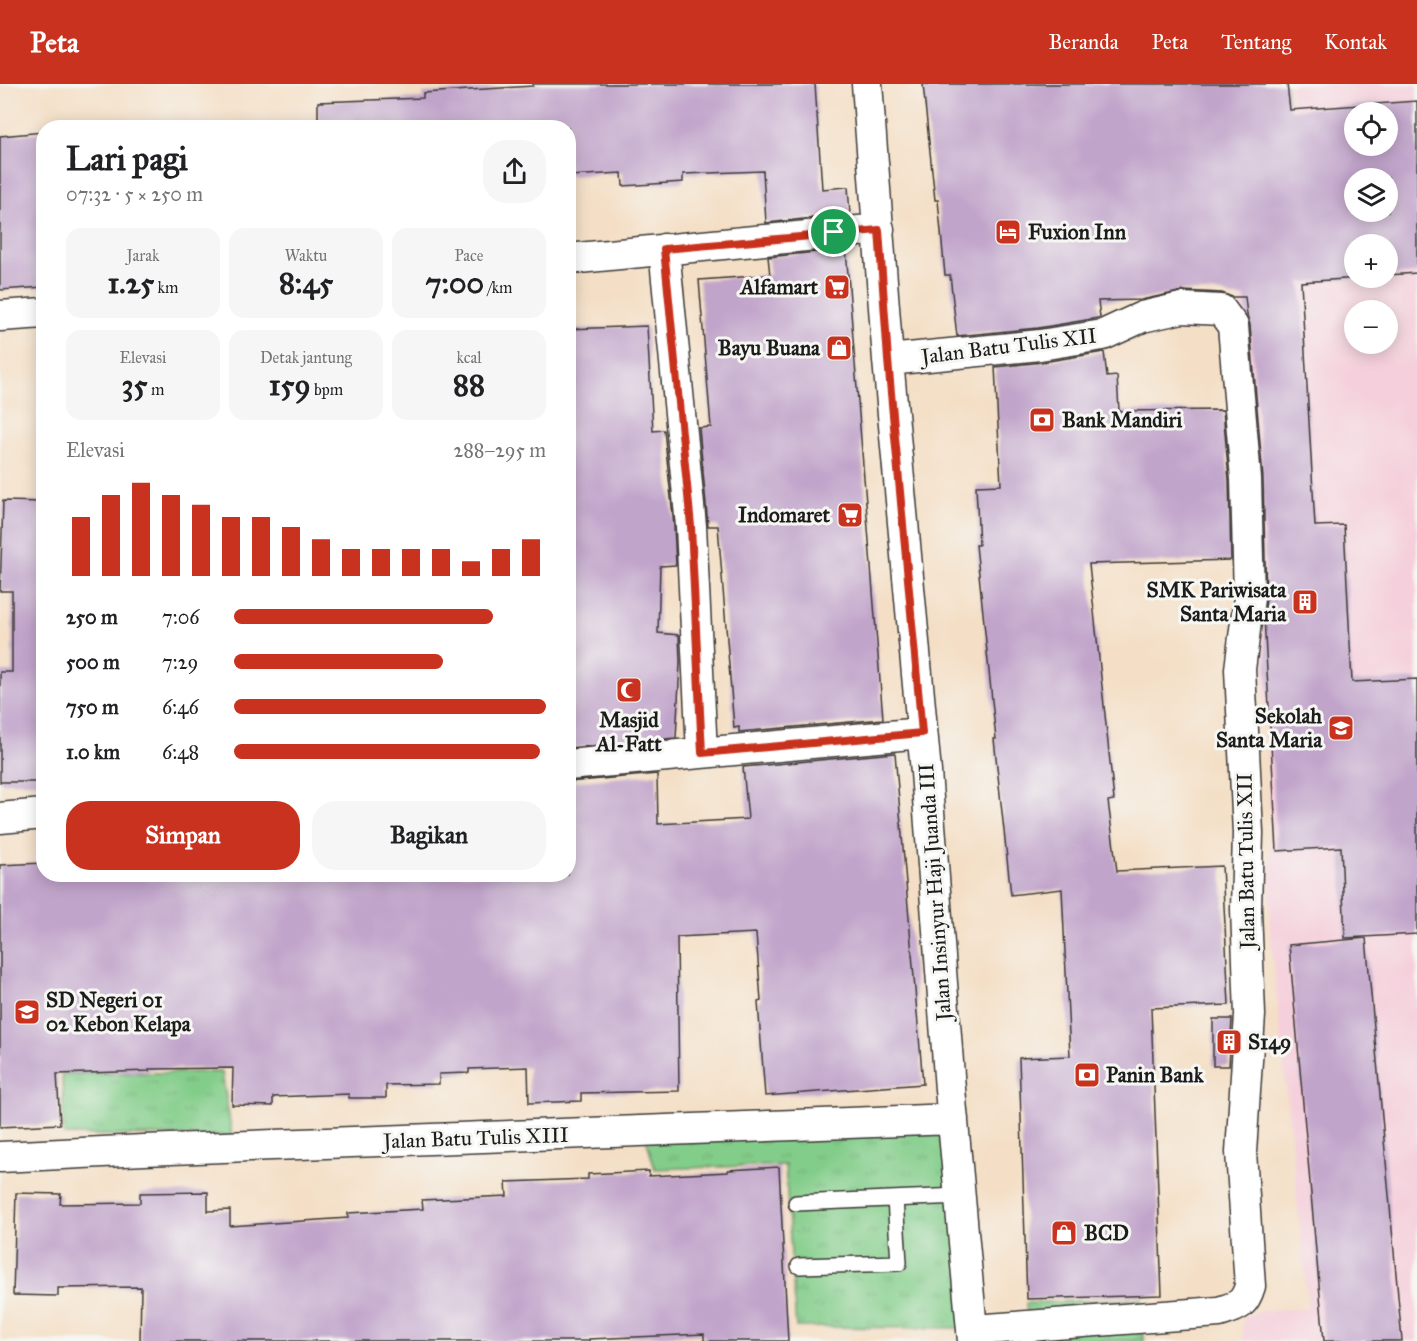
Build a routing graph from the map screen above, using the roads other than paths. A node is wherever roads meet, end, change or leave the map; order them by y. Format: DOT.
graph roads {
  1 [pos="867,84"];
  2 [pos="879,230"];
  3 [pos="664,249"];
  4 [pos="576,258"];
  5 [pos="36,314"];
  6 [pos="0,316"];
  7 [pos="888,360"];
  8 [pos="922,733"];
  9 [pos="702,753"];
  10 [pos="576,764"];
  11 [pos="36,815"];
  12 [pos="0,818"];
  13 [pos="953,1119"];
  14 [pos="0,1157"];
  15 [pos="960,1196"];
  16 [pos="895,1199"];
  17 [pos="796,1203"];
  18 [pos="800,1266"];
  19 [pos="973,1336"];
  1 -- 2 [label="street, Jalan Insinyur Haji Juanda III"];
  2 -- 3 [label="street"];
  2 -- 7 [label="street, Jalan Insinyur Haji Juanda III"];
  3 -- 4 [label="street"];
  3 -- 9 [label="street"];
  5 -- 6 [label="street"];
  7 -- 8 [label="street, Jalan Insinyur Haji Juanda III"];
  7 -- 19 [label="street, Jalan Batu Tulis XII"];
  8 -- 9 [label="street"];
  8 -- 13 [label="street, Jalan Insinyur Haji Juanda III"];
  9 -- 10 [label="street"];
  11 -- 12 [label="street"];
  13 -- 14 [label="street, Jalan Batu Tulis XIII"];
  13 -- 15 [label="street, Jalan Insinyur Haji Juanda III"];
  15 -- 16 [label="lane"];
  15 -- 19 [label="street, Jalan Insinyur Haji Juanda III"];
  16 -- 17 [label="lane"];
  16 -- 18 [label="lane"];
}
